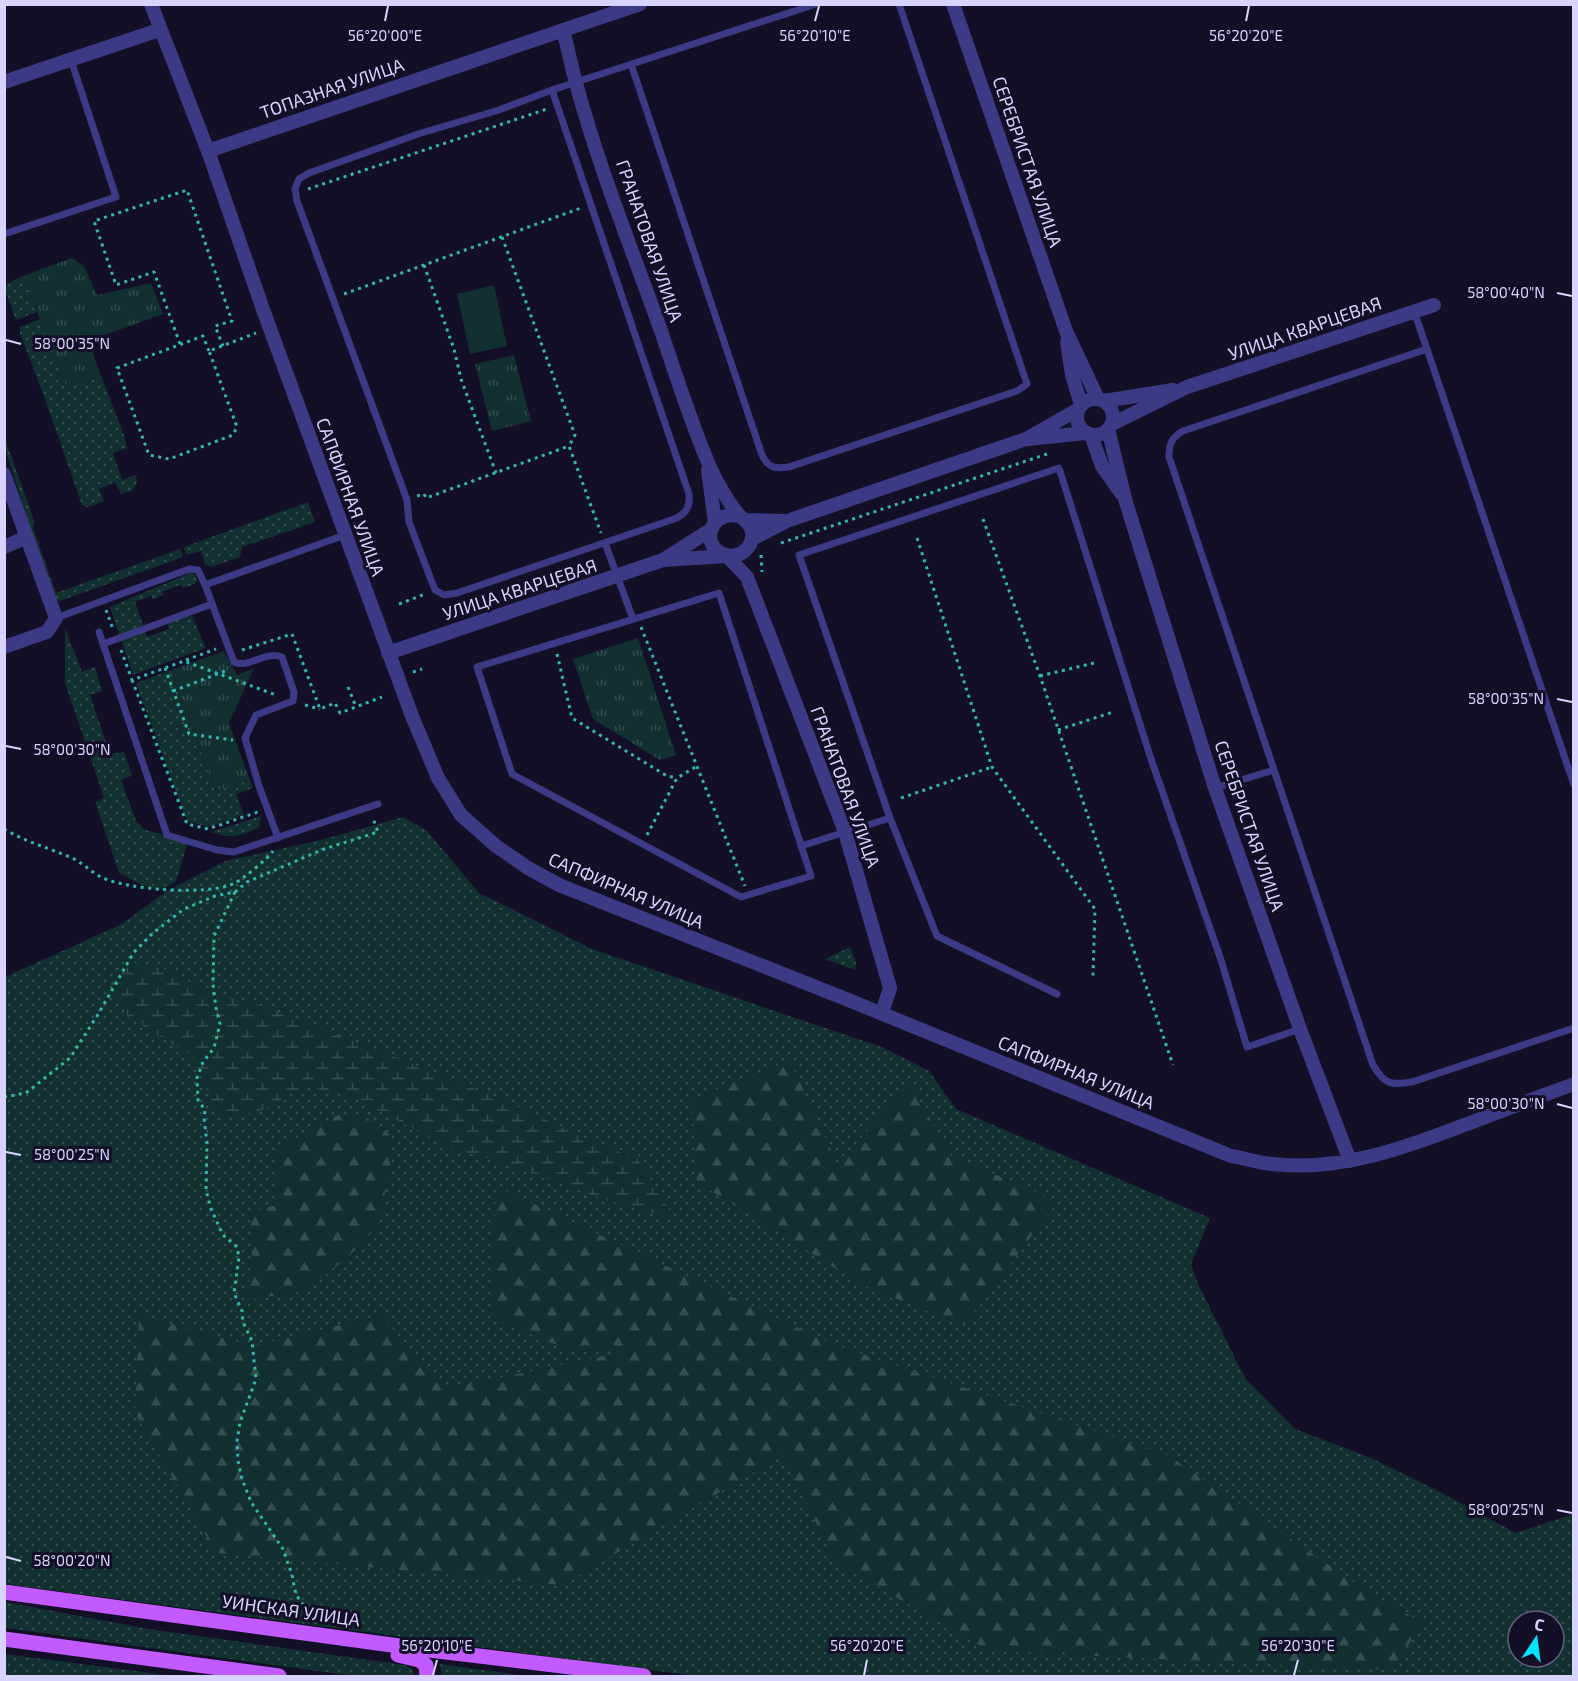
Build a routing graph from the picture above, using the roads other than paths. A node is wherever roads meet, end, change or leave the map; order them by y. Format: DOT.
graph roads {
  1 [pos="151,4"];
  2 [pos="640,4"];
  3 [pos="816,4"];
  4 [pos="899,4"];
  5 [pos="953,4"];
  6 [pos="159,30"];
  7 [pos="563,30"];
  8 [pos="70,60"];
  9 [pos="631,64"];
  10 [pos="4,82"];
  11 [pos="576,83"];
  12 [pos="552,90"];
  13 [pos="208,151"];
  14 [pos="4,234"];
  15 [pos="1434,305"];
  16 [pos="1414,311"];
  17 [pos="1066,331"];
  18 [pos="1427,350"];
  19 [pos="1187,387"];
  20 [pos="1101,400"];
  21 [pos="1079,407"];
  22 [pos="1110,427"];
  23 [pos="1088,434"];
  24 [pos="1026,439"];
  25 [pos="707,462"];
  26 [pos="4,474"];
  27 [pos="1125,499"];
  28 [pos="742,518"];
  29 [pos="787,521"];
  30 [pos="713,526"];
  31 [pos="345,535"];
  32 [pos="27,537"];
  33 [pos="605,543"];
  34 [pos="755,544"];
  35 [pos="4,547"];
  36 [pos="726,556"];
  37 [pos="663,560"];
  38 [pos="616,577"];
  39 [pos="747,577"];
  40 [pos="205,585"];
  41 [pos="212,604"];
  42 [pos="56,618"];
  43 [pos="635,618"];
  44 [pos="99,632"];
  45 [pos="103,644"];
  46 [pos="4,647"];
  47 [pos="388,653"];
  48 [pos="1274,770"];
  49 [pos="1574,785"];
  50 [pos="1215,788"];
  51 [pos="378,804"];
  52 [pos="890,818"];
  53 [pos="846,832"];
  54 [pos="278,838"];
  55 [pos="801,846"];
  56 [pos="1057,994"];
  57 [pos="882,1014"];
  58 [pos="1574,1028"];
  59 [pos="1300,1029"];
  60 [pos="1574,1084"];
  61 [pos="1350,1161"];
  62 [pos="4,1592"];
  63 [pos="85,1603"];
  64 [pos="4,1639"];
  65 [pos="279,1677"];
  66 [pos="428,1677"];
  67 [pos="644,1677"];
  1 -- 6 [label="street, САПФИРНАЯ УЛИЦА"];
  2 -- 7 [label="street, ТОПАЗНАЯ УЛИЦА"];
  3 -- 9 [label="lane"];
  4 -- 9 [label="lane"];
  5 -- 17 [label="street, СЕРЕБРИСТАЯ УЛИЦА"];
  6 -- 8 [label="street"];
  6 -- 13 [label="street, САПФИРНАЯ УЛИЦА"];
  7 -- 11 [label="street, ГРАНАТОВАЯ УЛИЦА"];
  7 -- 13 [label="street, ТОПАЗНАЯ УЛИЦА"];
  8 -- 10 [label="street"];
  8 -- 14 [label="lane"];
  9 -- 11 [label="lane"];
  11 -- 12 [label="lane"];
  11 -- 25 [label="street, ГРАНАТОВАЯ УЛИЦА"];
  12 -- 33 [label="lane"];
  12 -- 33 [label="lane"];
  13 -- 31 [label="street, САПФИРНАЯ УЛИЦА"];
  15 -- 16 [label="street, УЛИЦА КВАРЦЕВАЯ"];
  16 -- 18 [label="lane"];
  16 -- 19 [label="street, УЛИЦА КВАРЦЕВАЯ"];
  17 -- 20 [label="street"];
  17 -- 21 [label="street"];
  18 -- 48 [label="lane"];
  18 -- 49 [label="lane"];
  19 -- 20 [label="street"];
  19 -- 22 [label="street"];
  20 -- 21 [label="street"];
  20 -- 22 [label="street"];
  21 -- 23 [label="street"];
  21 -- 24 [label="street"];
  22 -- 23 [label="street"];
  22 -- 27 [label="street"];
  23 -- 24 [label="street"];
  23 -- 27 [label="street"];
  24 -- 29 [label="street"];
  25 -- 28 [label="street, ГРАНАТОВАЯ УЛИЦА"];
  25 -- 30 [label="street, ГРАНАТОВАЯ УЛИЦА"];
  26 -- 32 [label="street"];
  27 -- 50 [label="street, СЕРЕБРИСТАЯ УЛИЦА"];
  28 -- 29 [label="street"];
  28 -- 30 [label="street"];
  28 -- 34 [label="street"];
  29 -- 34 [label="street"];
  30 -- 36 [label="street"];
  30 -- 37 [label="street"];
  31 -- 40 [label="lane"];
  31 -- 47 [label="street, САПФИРНАЯ УЛИЦА"];
  32 -- 35 [label="street"];
  32 -- 42 [label="street"];
  33 -- 38 [label="lane"];
  34 -- 36 [label="street"];
  34 -- 39 [label="street, ГРАНАТОВАЯ УЛИЦА"];
  36 -- 37 [label="street"];
  36 -- 39 [label="street, ГРАНАТОВАЯ УЛИЦА"];
  37 -- 38 [label="street, УЛИЦА КВАРЦЕВАЯ"];
  38 -- 43 [label="lane"];
  38 -- 47 [label="street, УЛИЦА КВАРЦЕВАЯ"];
  39 -- 53 [label="street, ГРАНАТОВАЯ УЛИЦА"];
  40 -- 41 [label="lane"];
  40 -- 42 [label="lane"];
  41 -- 45 [label="lane"];
  41 -- 54 [label="lane"];
  42 -- 46 [label="street"];
  43 -- 55 [label="lane"];
  43 -- 55 [label="lane"];
  44 -- 45 [label="lane"];
  45 -- 54 [label="lane"];
  47 -- 57 [label="street, САПФИРНАЯ УЛИЦА"];
  48 -- 50 [label="lane"];
  48 -- 58 [label="lane"];
  50 -- 59 [label="street, СЕРЕБРИСТАЯ УЛИЦА"];
  51 -- 54 [label="lane"];
  52 -- 53 [label="lane"];
  52 -- 56 [label="lane"];
  52 -- 59 [label="lane"];
  53 -- 55 [label="lane"];
  53 -- 57 [label="street, ГРАНАТОВАЯ УЛИЦА"];
  57 -- 61 [label="street, САПФИРНАЯ УЛИЦА"];
  59 -- 61 [label="street, СЕРЕБРИСТАЯ УЛИЦА"];
  60 -- 61 [label="street, САПФИРНАЯ УЛИЦА"];
  62 -- 63 [label="main road, УИНСКАЯ УЛИЦА"];
  63 -- 66 [label="main road"];
  63 -- 67 [label="main road, УИНСКАЯ УЛИЦА"];
  64 -- 65 [label="main road"];
}
